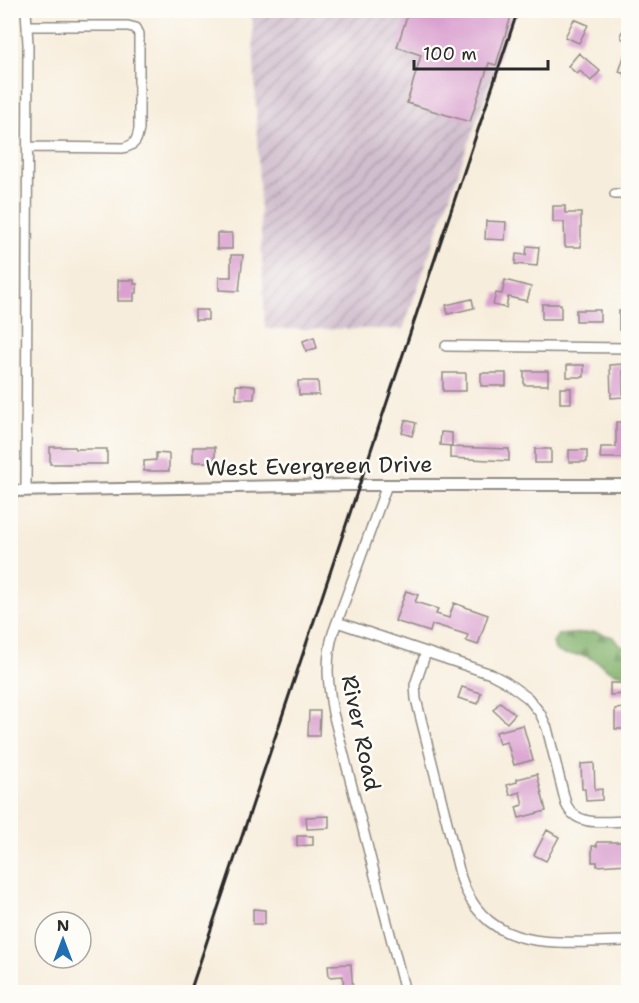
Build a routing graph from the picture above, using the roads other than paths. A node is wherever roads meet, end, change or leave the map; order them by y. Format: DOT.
graph roads {
  1 [pos="26,10"];
  2 [pos="27,26"];
  3 [pos="27,147"];
  4 [pos="615,194"];
  5 [pos="628,194"];
  6 [pos="446,346"];
  7 [pos="628,348"];
  8 [pos="387,485"];
  9 [pos="628,485"];
  10 [pos="10,491"];
  11 [pos="26,491"];
  12 [pos="337,622"];
  13 [pos="426,652"];
  14 [pos="628,821"];
  15 [pos="628,940"];
  16 [pos="405,993"];
  1 -- 2 [label="street"];
  2 -- 3 [label="street"];
  2 -- 3 [label="street"];
  3 -- 11 [label="street"];
  4 -- 5 [label="street"];
  6 -- 7 [label="street"];
  8 -- 9 [label="street, West Evergreen Drive"];
  8 -- 11 [label="street, West Evergreen Drive"];
  8 -- 12 [label="street, River Road"];
  10 -- 11 [label="street, West Evergreen Drive"];
  12 -- 13 [label="street"];
  12 -- 16 [label="street, River Road"];
  13 -- 14 [label="street"];
  13 -- 15 [label="street"];
}
